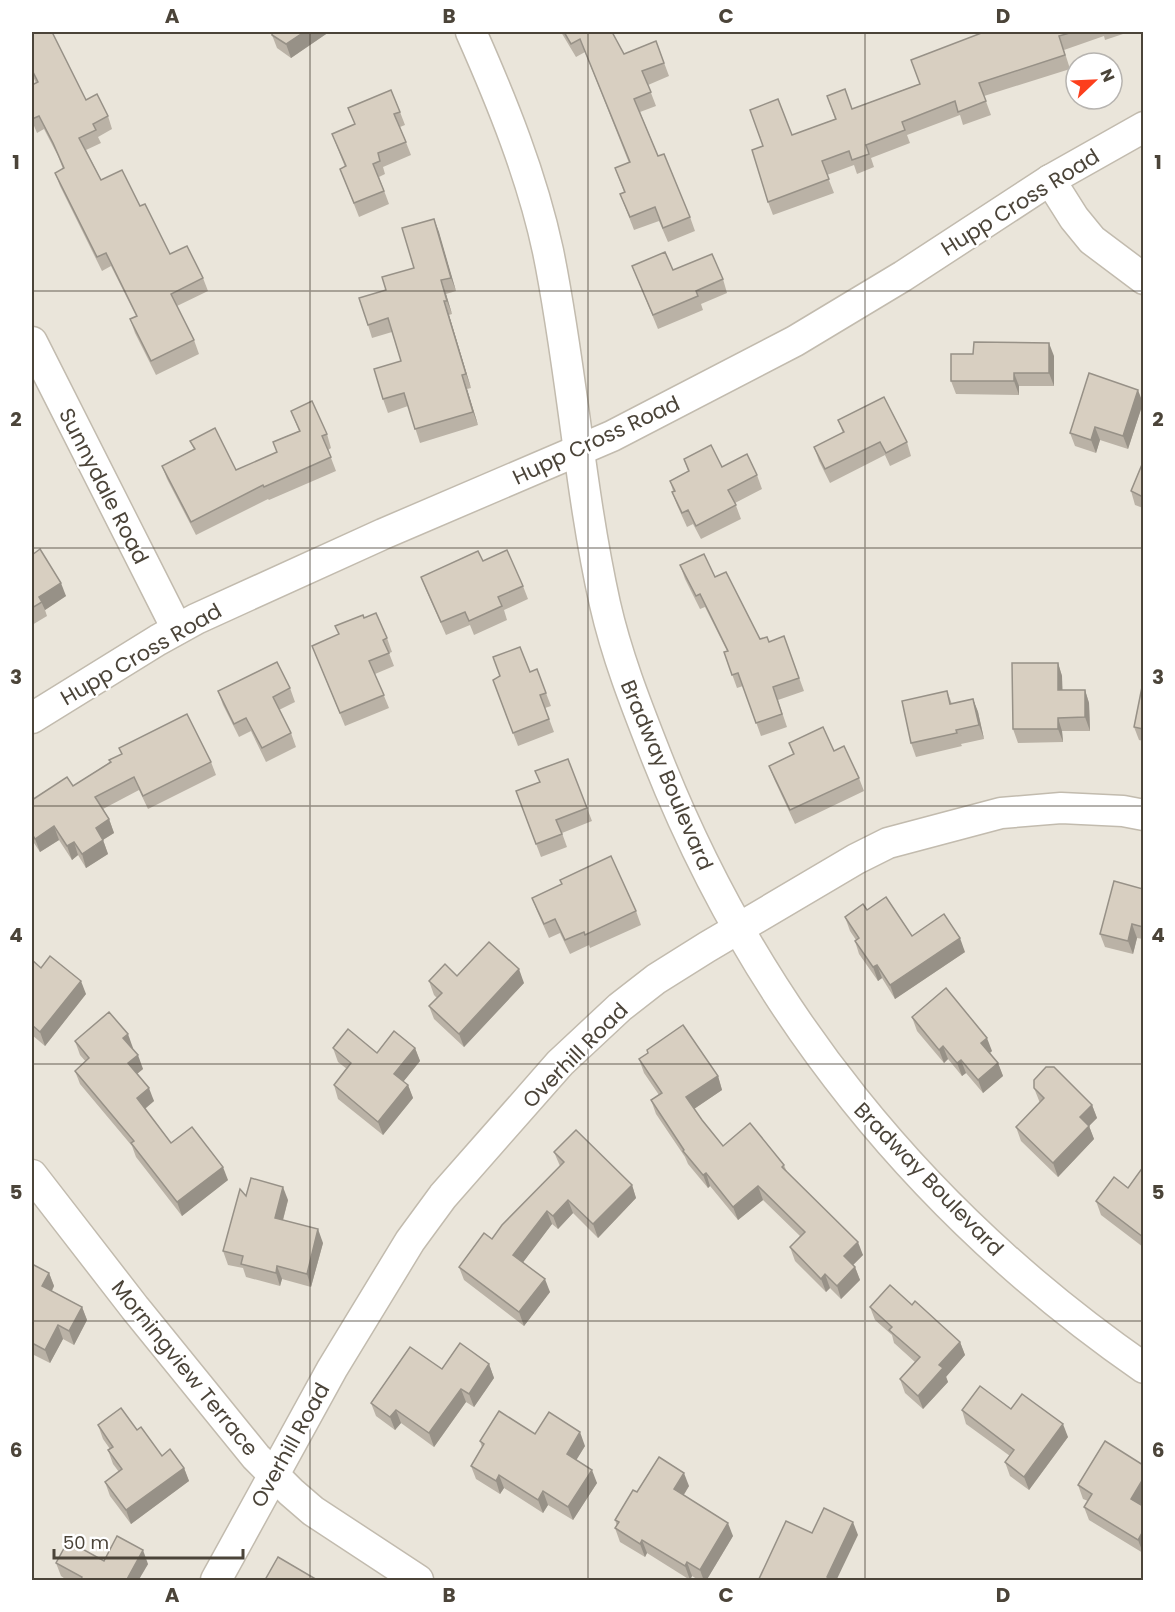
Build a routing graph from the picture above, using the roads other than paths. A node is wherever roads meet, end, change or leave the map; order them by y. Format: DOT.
graph roads {
  1 [pos="471,32"];
  2 [pos="1143,127"];
  3 [pos="1050,180"];
  4 [pos="1143,279"];
  5 [pos="32,342"];
  6 [pos="579,450"];
  7 [pos="177,629"];
  8 [pos="32,718"];
  9 [pos="1143,816"];
  10 [pos="739,929"];
  11 [pos="32,1175"];
  12 [pos="1143,1368"];
  13 [pos="273,1475"];
  14 [pos="216,1581"];
  15 [pos="418,1581"];
  1 -- 6 [label="street, Bradway Boulevard"];
  2 -- 3 [label="street, Hupp Cross Road"];
  3 -- 4 [label="street"];
  3 -- 6 [label="street, Hupp Cross Road"];
  5 -- 7 [label="street, Sunnydale Road"];
  6 -- 7 [label="street, Hupp Cross Road"];
  6 -- 10 [label="street, Bradway Boulevard"];
  7 -- 8 [label="street, Hupp Cross Road"];
  9 -- 10 [label="street, Overhill Road"];
  10 -- 12 [label="street, Bradway Boulevard"];
  10 -- 13 [label="street, Overhill Road"];
  11 -- 13 [label="street, Morningview Terrace"];
  13 -- 14 [label="street, Overhill Road"];
  13 -- 15 [label="street, Morningview Terrace"];
}
